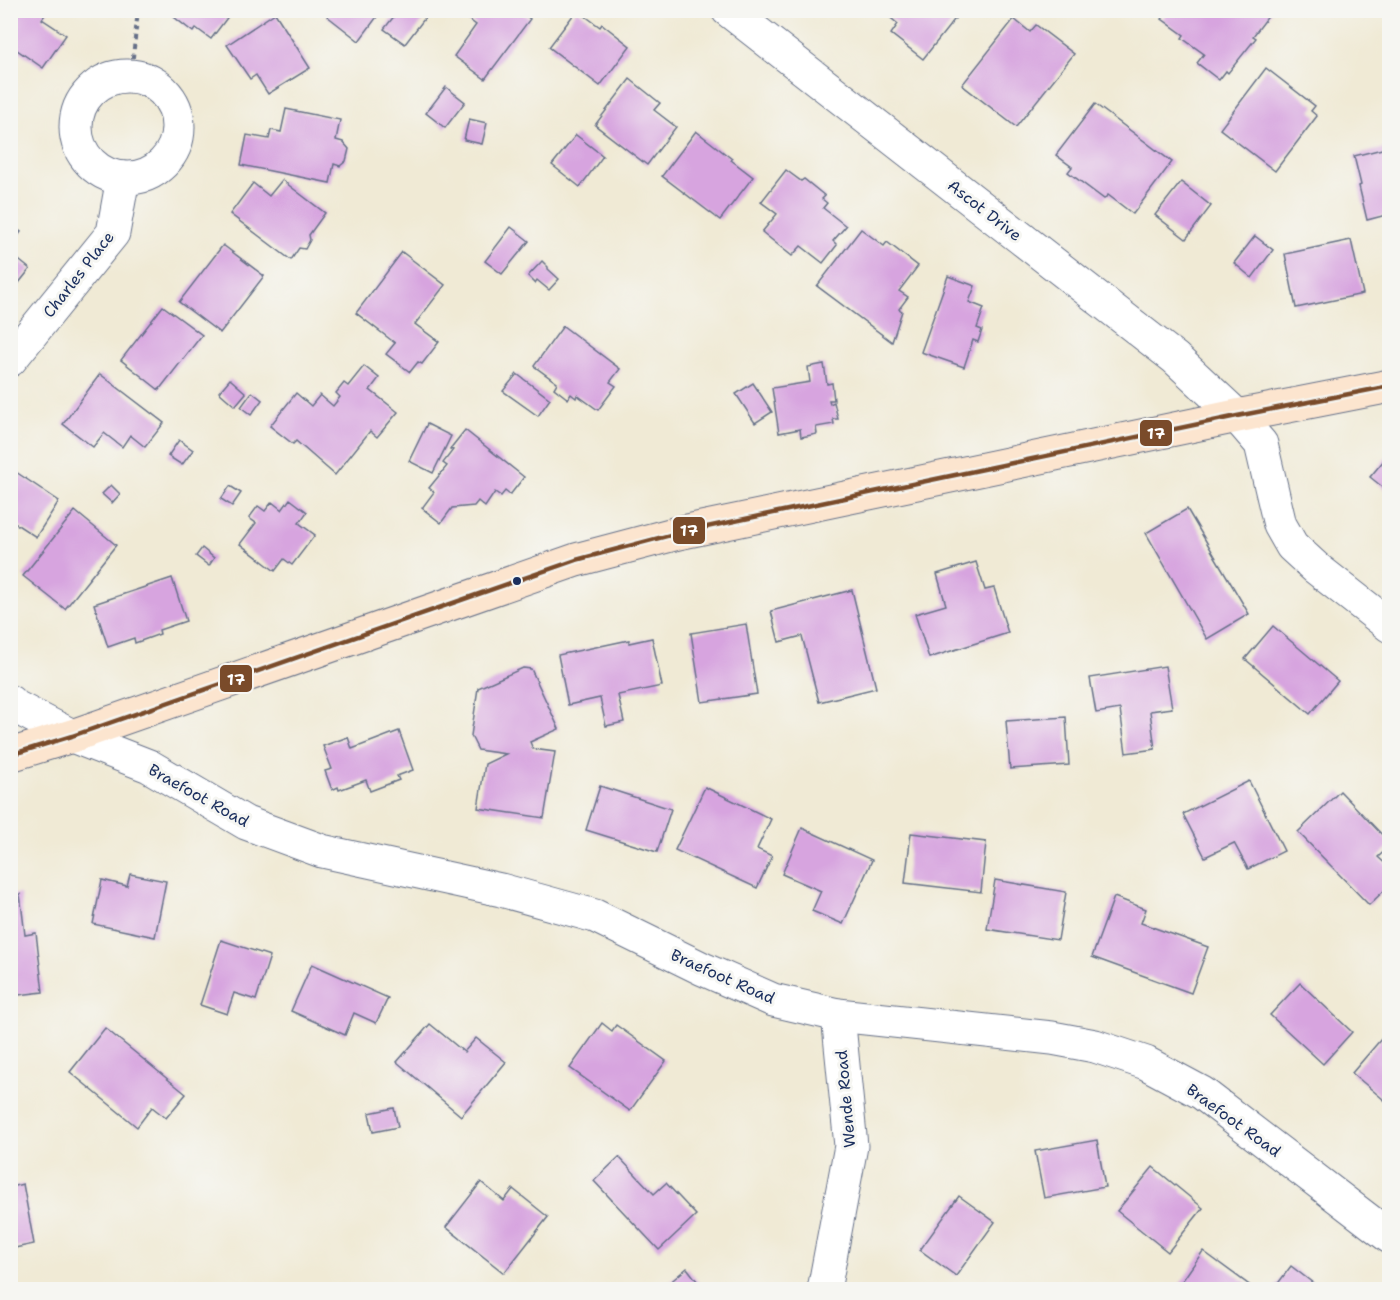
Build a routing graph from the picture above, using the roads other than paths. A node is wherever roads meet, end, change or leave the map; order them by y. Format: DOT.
graph roads {
  1 [pos="728,10"];
  2 [pos="123,178"];
  3 [pos="10,360"];
  4 [pos="1389,386"];
  5 [pos="1237,416"];
  6 [pos="1389,626"];
  7 [pos="10,702"];
  8 [pos="72,736"];
  9 [pos="10,754"];
  10 [pos="838,1014"];
  11 [pos="1389,1237"];
  12 [pos="824,1290"];
  1 -- 5 [label="street, Ascot Drive"];
  2 -- 2 [label="street"];
  2 -- 3 [label="street, Charles Place"];
  4 -- 5 [label="main road"];
  5 -- 6 [label="street, Ascot Drive"];
  5 -- 8 [label="main road"];
  7 -- 8 [label="street, Braefoot Road"];
  8 -- 9 [label="main road"];
  8 -- 10 [label="street, Braefoot Road"];
  10 -- 11 [label="street, Braefoot Road"];
  10 -- 12 [label="street, Wende Road"];
}
